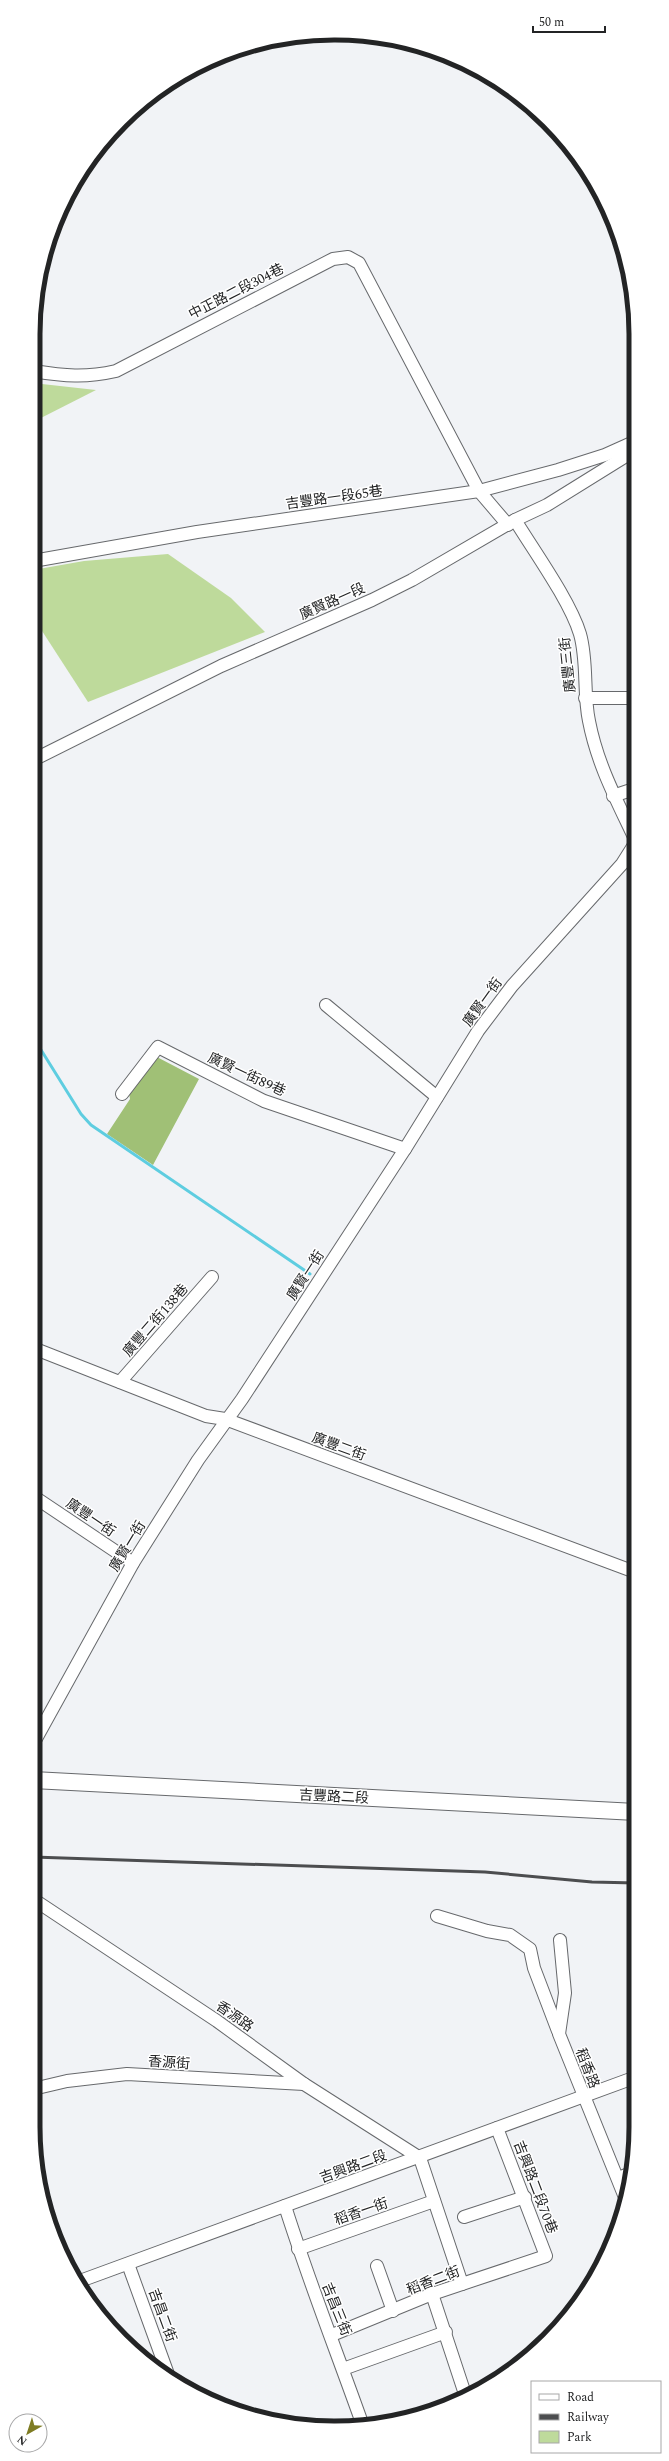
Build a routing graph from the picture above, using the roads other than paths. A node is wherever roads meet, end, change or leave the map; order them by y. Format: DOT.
graph roads {
  1 [pos="405,350"];
  2 [pos="40,372"];
  3 [pos="629,444"];
  4 [pos="629,454"];
  5 [pos="479,491"];
  6 [pos="512,522"];
  7 [pos="40,560"];
  8 [pos="585,698"];
  9 [pos="629,698"];
  10 [pos="40,756"];
  11 [pos="629,791"];
  12 [pos="613,796"];
  13 [pos="629,827"];
  14 [pos="629,853"];
  15 [pos="326,1005"];
  16 [pos="122,1094"];
  17 [pos="437,1097"];
  18 [pos="405,1149"];
  19 [pos="212,1277"];
  20 [pos="40,1351"];
  21 [pos="120,1382"];
  22 [pos="225,1419"];
  23 [pos="40,1501"];
  24 [pos="133,1563"];
  25 [pos="629,1570"];
  26 [pos="40,1731"];
  27 [pos="40,1780"];
  28 [pos="629,1812"];
  29 [pos="40,1904"];
  30 [pos="437,1916"];
  31 [pos="560,1940"];
  32 [pos="559,2034"];
  33 [pos="629,2080"];
  34 [pos="304,2084"];
  35 [pos="40,2087"];
  36 [pos="583,2097"];
  37 [pos="497,2128"];
  38 [pos="420,2158"];
  39 [pos="624,2176"];
  40 [pos="618,2178"];
  41 [pos="622,2189"];
  42 [pos="525,2197"];
  43 [pos="434,2201"];
  44 [pos="285,2206"];
  45 [pos="464,2217"];
  46 [pos="298,2249"];
  47 [pos="546,2256"];
  48 [pos="128,2264"];
  49 [pos="377,2266"];
  50 [pos="83,2280"];
  51 [pos="462,2284"];
  52 [pos="432,2294"];
  53 [pos="393,2311"];
  54 [pos="446,2332"];
  55 [pos="332,2335"];
  56 [pos="165,2367"];
  57 [pos="343,2369"];
  58 [pos="464,2391"];
  59 [pos="361,2419"];
  1 -- 2 [label="street, 中正路二段304巷"];
  1 -- 5 [label="street, 廣豐三街"];
  3 -- 5 [label="street, 吉豐路一段65巷"];
  4 -- 6 [label="street, 廣賢路一段"];
  5 -- 6 [label="street, 廣豐三街"];
  5 -- 7 [label="street, 吉豐路一段65巷"];
  6 -- 8 [label="street, 廣豐三街"];
  6 -- 10 [label="street, 廣賢路一段"];
  8 -- 9 [label="street"];
  8 -- 12 [label="street, 廣豐三街"];
  11 -- 12 [label="street"];
  12 -- 13 [label="street"];
  14 -- 17 [label="street, 廣賢一街"];
  15 -- 17 [label="street"];
  16 -- 18 [label="street, 廣賢一街89巷"];
  17 -- 18 [label="street, 廣賢一街"];
  18 -- 22 [label="street, 廣賢一街"];
  19 -- 21 [label="street, 廣豐二街138巷"];
  20 -- 21 [label="street, 廣豐二街"];
  21 -- 22 [label="street, 廣豐二街"];
  22 -- 24 [label="street, 廣賢一街"];
  22 -- 25 [label="street, 廣豐二街"];
  23 -- 24 [label="street, 廣豐一街"];
  24 -- 26 [label="street, 廣賢一街"];
  27 -- 28 [label="main road, 吉豐路二段"];
  29 -- 34 [label="street, 香源路"];
  30 -- 32 [label="street"];
  31 -- 32 [label="street, 稻香路"];
  32 -- 36 [label="street, 稻香路"];
  33 -- 36 [label="street, 吉興路二段"];
  34 -- 35 [label="street, 香源街"];
  34 -- 38 [label="street, 香源路"];
  36 -- 37 [label="street, 吉興路二段"];
  36 -- 40 [label="street, 稻香路"];
  37 -- 38 [label="street, 吉興路二段"];
  37 -- 42 [label="street, 吉興路二段70巷"];
  38 -- 43 [label="street"];
  38 -- 44 [label="street, 吉興路二段"];
  39 -- 40 [label="street"];
  40 -- 41 [label="street, 稻香路"];
  42 -- 45 [label="street"];
  42 -- 47 [label="street, 吉興路二段70巷"];
  43 -- 46 [label="street, 稻香一街"];
  43 -- 51 [label="street"];
  44 -- 46 [label="street, 吉昌三街"];
  44 -- 48 [label="street, 吉興路二段"];
  46 -- 55 [label="street, 吉昌三街"];
  47 -- 51 [label="street, 稻香二街"];
  48 -- 50 [label="street, 吉興路二段"];
  48 -- 56 [label="street, 吉昌二街"];
  49 -- 53 [label="street"];
  51 -- 52 [label="street, 稻香二街"];
  52 -- 53 [label="street, 稻香二街"];
  52 -- 54 [label="street"];
  53 -- 55 [label="street, 稻香二街"];
  54 -- 57 [label="street"];
  54 -- 58 [label="street"];
  55 -- 57 [label="street, 吉昌三街"];
  57 -- 59 [label="street, 吉昌三街"];
}
